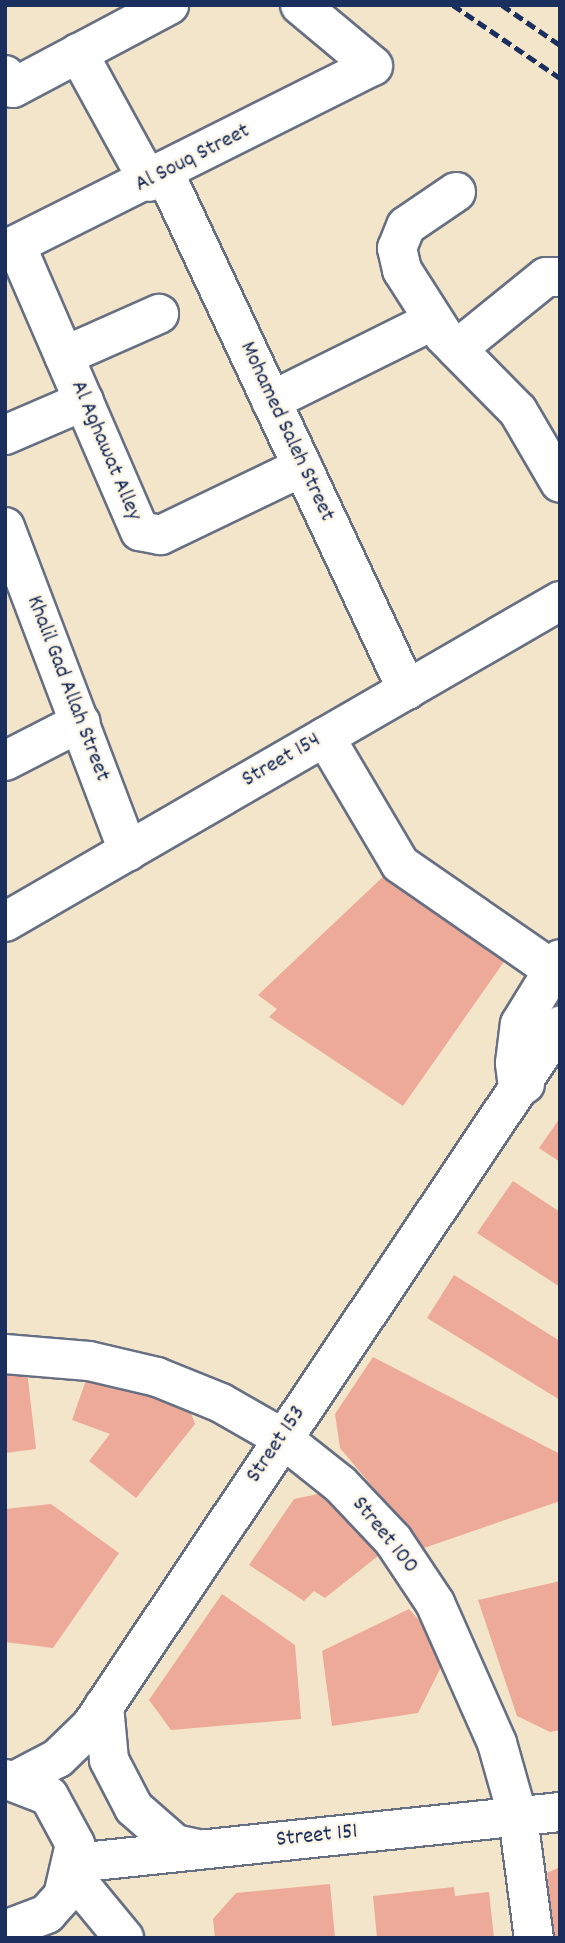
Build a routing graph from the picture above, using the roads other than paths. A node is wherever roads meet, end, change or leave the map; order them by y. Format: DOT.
graph roads {
  1 [pos="169,5"];
  2 [pos="300,5"];
  3 [pos="78,53"];
  4 [pos="5,75"];
  5 [pos="157,178"];
  6 [pos="456,192"];
  7 [pos="11,247"];
  8 [pos="560,277"];
  9 [pos="159,314"];
  10 [pos="432,321"];
  11 [pos="457,349"];
  12 [pos="64,356"];
  13 [pos="84,401"];
  14 [pos="271,401"];
  15 [pos="5,435"];
  16 [pos="302,467"];
  17 [pos="560,483"];
  18 [pos="5,527"];
  19 [pos="560,601"];
  20 [pos="407,690"];
  21 [pos="81,722"];
  22 [pos="325,737"];
  23 [pos="5,761"];
  24 [pos="128,851"];
  25 [pos="5,922"];
  26 [pos="556,965"];
  27 [pos="560,1026"];
  28 [pos="560,1065"];
  29 [pos="520,1085"];
  30 [pos="5,1354"];
  31 [pos="282,1437"];
  32 [pos="104,1706"];
  33 [pos="11,1779"];
  34 [pos="560,1812"];
  35 [pos="518,1816"];
  36 [pos="199,1849"];
  37 [pos="74,1869"];
  38 [pos="5,1930"];
  39 [pos="124,1938"];
  40 [pos="534,1938"];
  1 -- 3 [label="street"];
  2 -- 5 [label="street, Al Souq Street"];
  3 -- 4 [label="street"];
  3 -- 5 [label="street, Mohamed Saleh Street"];
  5 -- 7 [label="street, Al Souq Street"];
  5 -- 14 [label="street, Mohamed Saleh Street"];
  6 -- 10 [label="street"];
  7 -- 12 [label="street, Al Aghawat Alley"];
  8 -- 11 [label="street"];
  9 -- 12 [label="street"];
  10 -- 11 [label="street"];
  10 -- 14 [label="street"];
  11 -- 17 [label="street"];
  12 -- 13 [label="street, Al Aghawat Alley"];
  13 -- 15 [label="street"];
  13 -- 16 [label="street, Al Aghawat Alley"];
  14 -- 16 [label="street, Mohamed Saleh Street"];
  16 -- 20 [label="street, Mohamed Saleh Street"];
  18 -- 21 [label="street, Khalil Gad Allah Street"];
  19 -- 20 [label="street, Street 154"];
  20 -- 22 [label="street, Street 154"];
  21 -- 23 [label="street"];
  21 -- 24 [label="street, Khalil Gad Allah Street"];
  22 -- 24 [label="street, Street 154"];
  22 -- 26 [label="street"];
  24 -- 25 [label="street, Street 154"];
  26 -- 29 [label="street"];
  27 -- 29 [label="street"];
  28 -- 29 [label="street, Street 153"];
  29 -- 31 [label="street, Street 153"];
  30 -- 31 [label="street, Street 100"];
  31 -- 32 [label="street, Street 153"];
  31 -- 35 [label="street, Street 100"];
  32 -- 33 [label="street, Street 153"];
  32 -- 36 [label="street"];
  33 -- 37 [label="street"];
  34 -- 35 [label="street, Street 151"];
  35 -- 36 [label="street, Street 151"];
  35 -- 40 [label="street, Street 100"];
  36 -- 37 [label="street, Street 151"];
  37 -- 38 [label="street"];
  37 -- 39 [label="street"];
}
